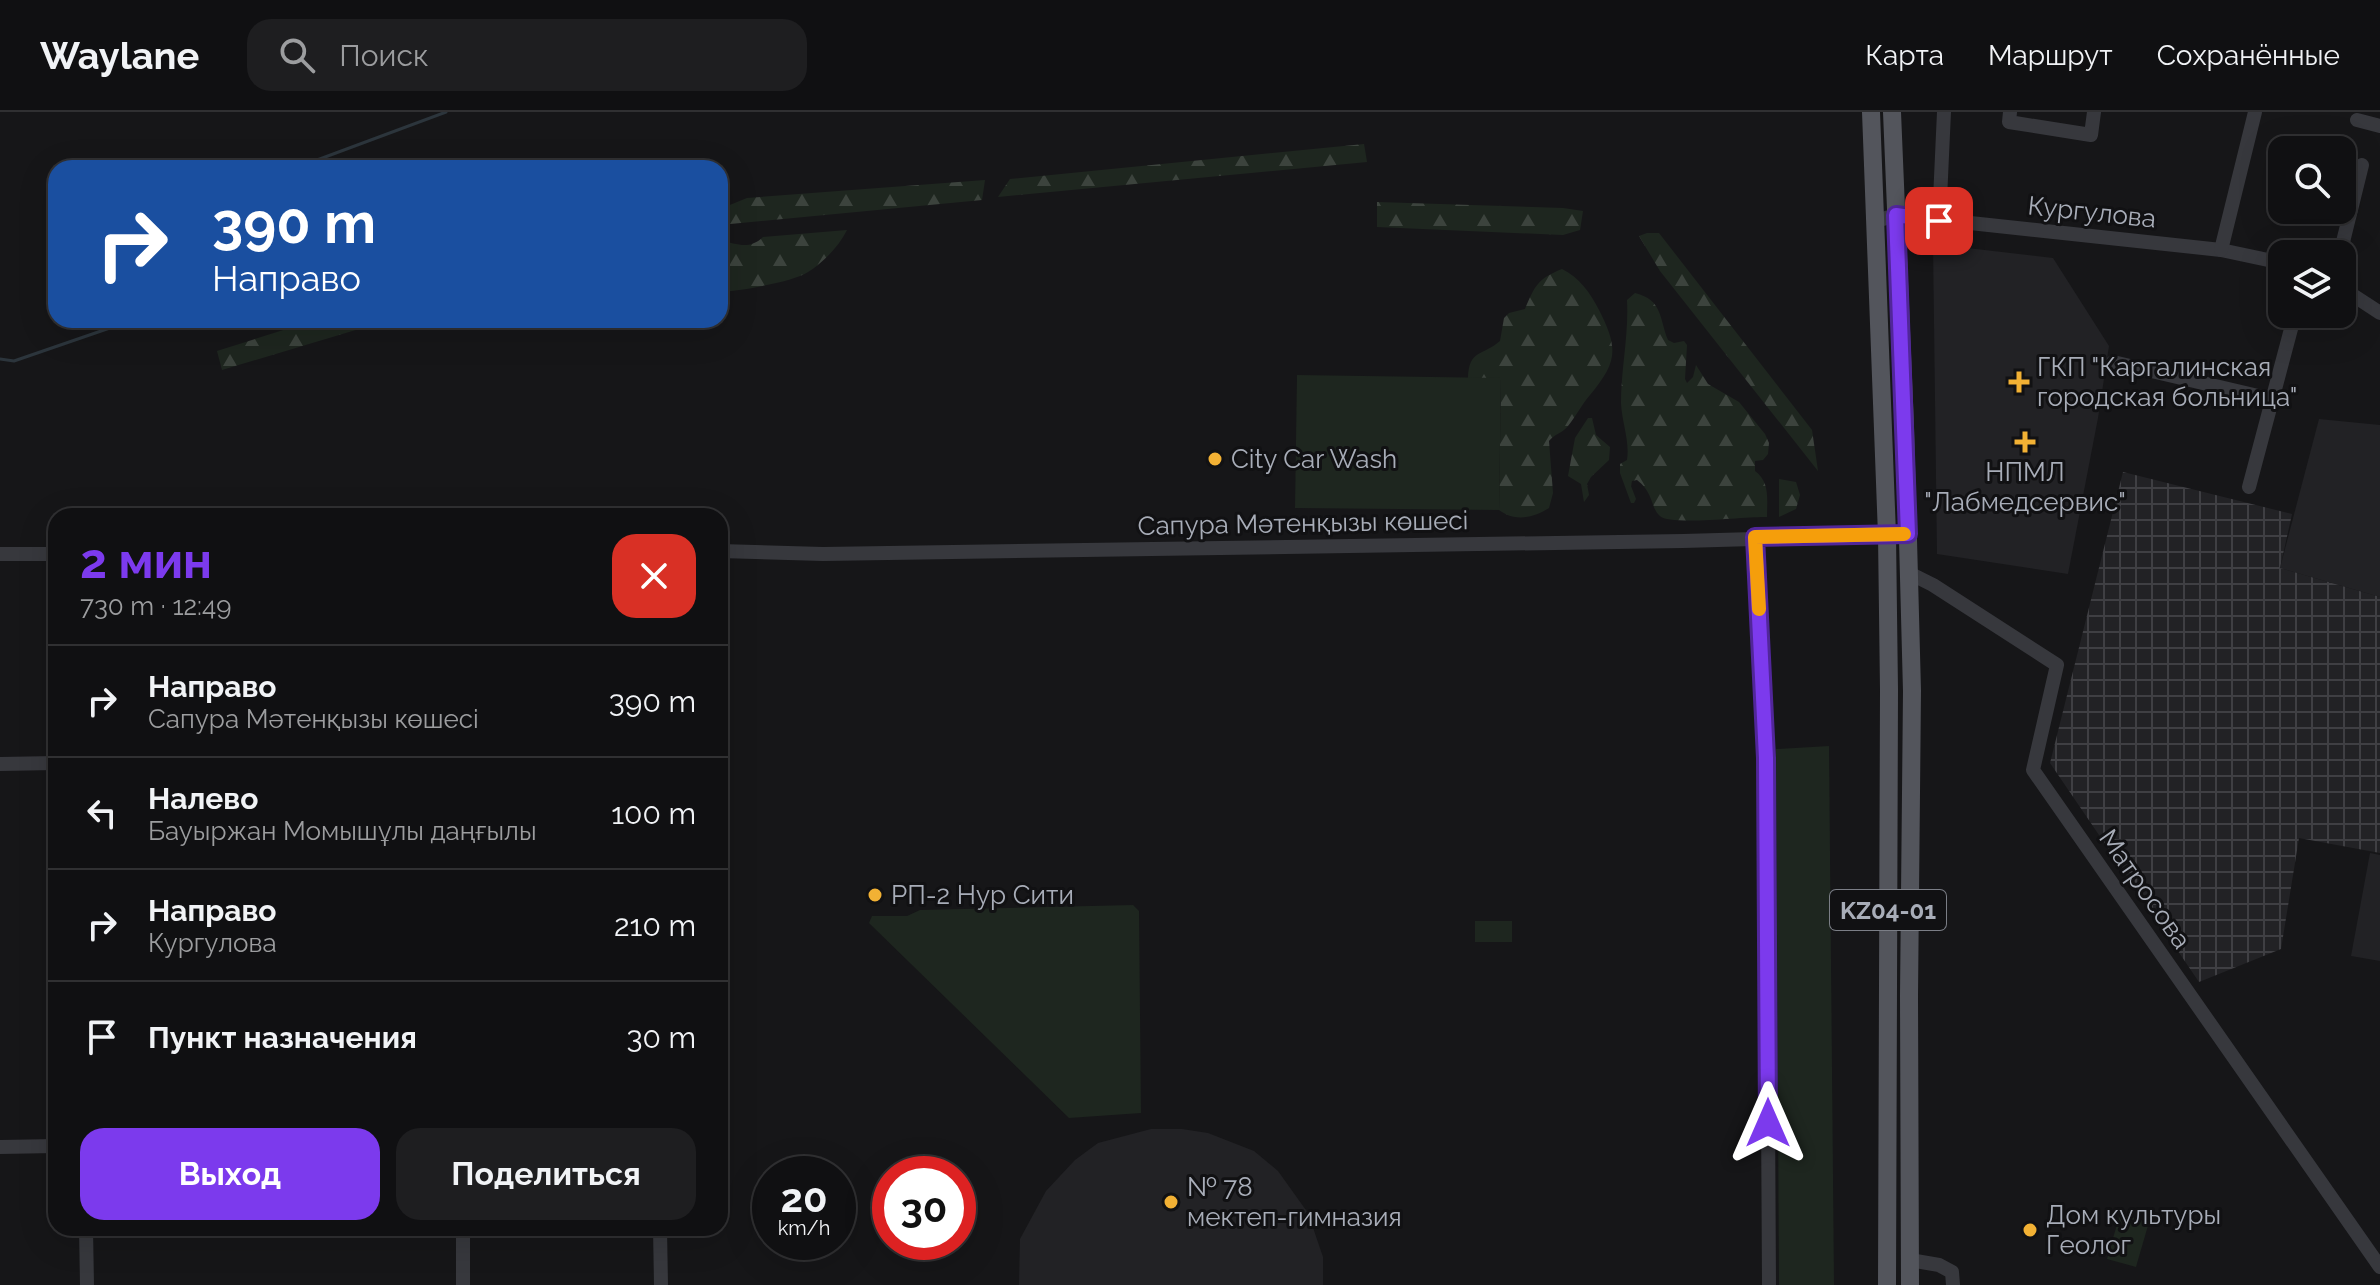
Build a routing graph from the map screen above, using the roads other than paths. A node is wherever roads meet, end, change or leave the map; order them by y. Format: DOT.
graph roads {
  1 [pos="1871,112"];
  2 [pos="1892,112"];
  3 [pos="1944,112"];
  4 [pos="2010,112"];
  5 [pos="2094,112"];
  6 [pos="2255,112"];
  7 [pos="2357,120"];
  8 [pos="2380,126"];
  9 [pos="2362,165"];
  10 [pos="1896,215"];
  11 [pos="1876,221"];
  12 [pos="1939,221"];
  13 [pos="2343,240"];
  14 [pos="2221,250"];
  15 [pos="2268,260"];
  16 [pos="2356,297"];
  17 [pos="2380,313"];
  18 [pos="2291,328"];
  19 [pos="2113,362"];
  20 [pos="2271,399"];
  21 [pos="2249,487"];
  22 [pos="1908,534"];
  23 [pos="1887,535"];
  24 [pos="1755,537"];
  25 [pos="728,551"];
  26 [pos="0,554"];
  27 [pos="48,554"];
  28 [pos="1909,573"];
  29 [pos="1889,690"];
  30 [pos="1912,691"];
  31 [pos="48,763"];
  32 [pos="0,764"];
  33 [pos="48,1146"];
  34 [pos="0,1147"];
  35 [pos="86,1236"];
  36 [pos="463,1236"];
  37 [pos="660,1236"];
  38 [pos="1910,1260"];
  39 [pos="2380,1267"];
  40 [pos="87,1285"];
  41 [pos="463,1285"];
  42 [pos="661,1285"];
  43 [pos="1769,1285"];
  44 [pos="1887,1285"];
  45 [pos="1910,1285"];
  46 [pos="1953,1285"];
  1 -- 11 [label="main road, KZ04-01"];
  2 -- 10 [label="main road, KZ04-01"];
  3 -- 12 [label="street"];
  4 -- 5 [label="street"];
  6 -- 14 [label="street"];
  7 -- 8 [label="street"];
  9 -- 13 [label="street"];
  10 -- 11 [label="street"];
  10 -- 12 [label="street, Кургулова"];
  10 -- 22 [label="main road, KZ04-01"];
  11 -- 23 [label="main road, KZ04-01"];
  12 -- 14 [label="street, Кургулова"];
  14 -- 15 [label="street, Кургулова"];
  16 -- 17 [label="street"];
  18 -- 20 [label="street"];
  19 -- 20 [label="street"];
  20 -- 21 [label="street"];
  22 -- 23 [label="main road"];
  22 -- 28 [label="main road, KZ04-01"];
  23 -- 24 [label="street, Сапура Мәтенқызы көшесі"];
  23 -- 29 [label="main road, KZ04-01"];
  24 -- 25 [label="street, Сапура Мәтенқызы көшесі"];
  24 -- 43 [label="street"];
  26 -- 27 [label="street"];
  28 -- 30 [label="main road, KZ04-01"];
  28 -- 39 [label="street, Матросова"];
  29 -- 30 [label="main road"];
  29 -- 44 [label="main road, KZ04-01"];
  30 -- 38 [label="main road, KZ04-01"];
  31 -- 32 [label="street"];
  33 -- 34 [label="street"];
  35 -- 40 [label="street"];
  36 -- 41 [label="street"];
  37 -- 42 [label="street"];
  38 -- 45 [label="main road, KZ04-01"];
  38 -- 46 [label="street"];
}
